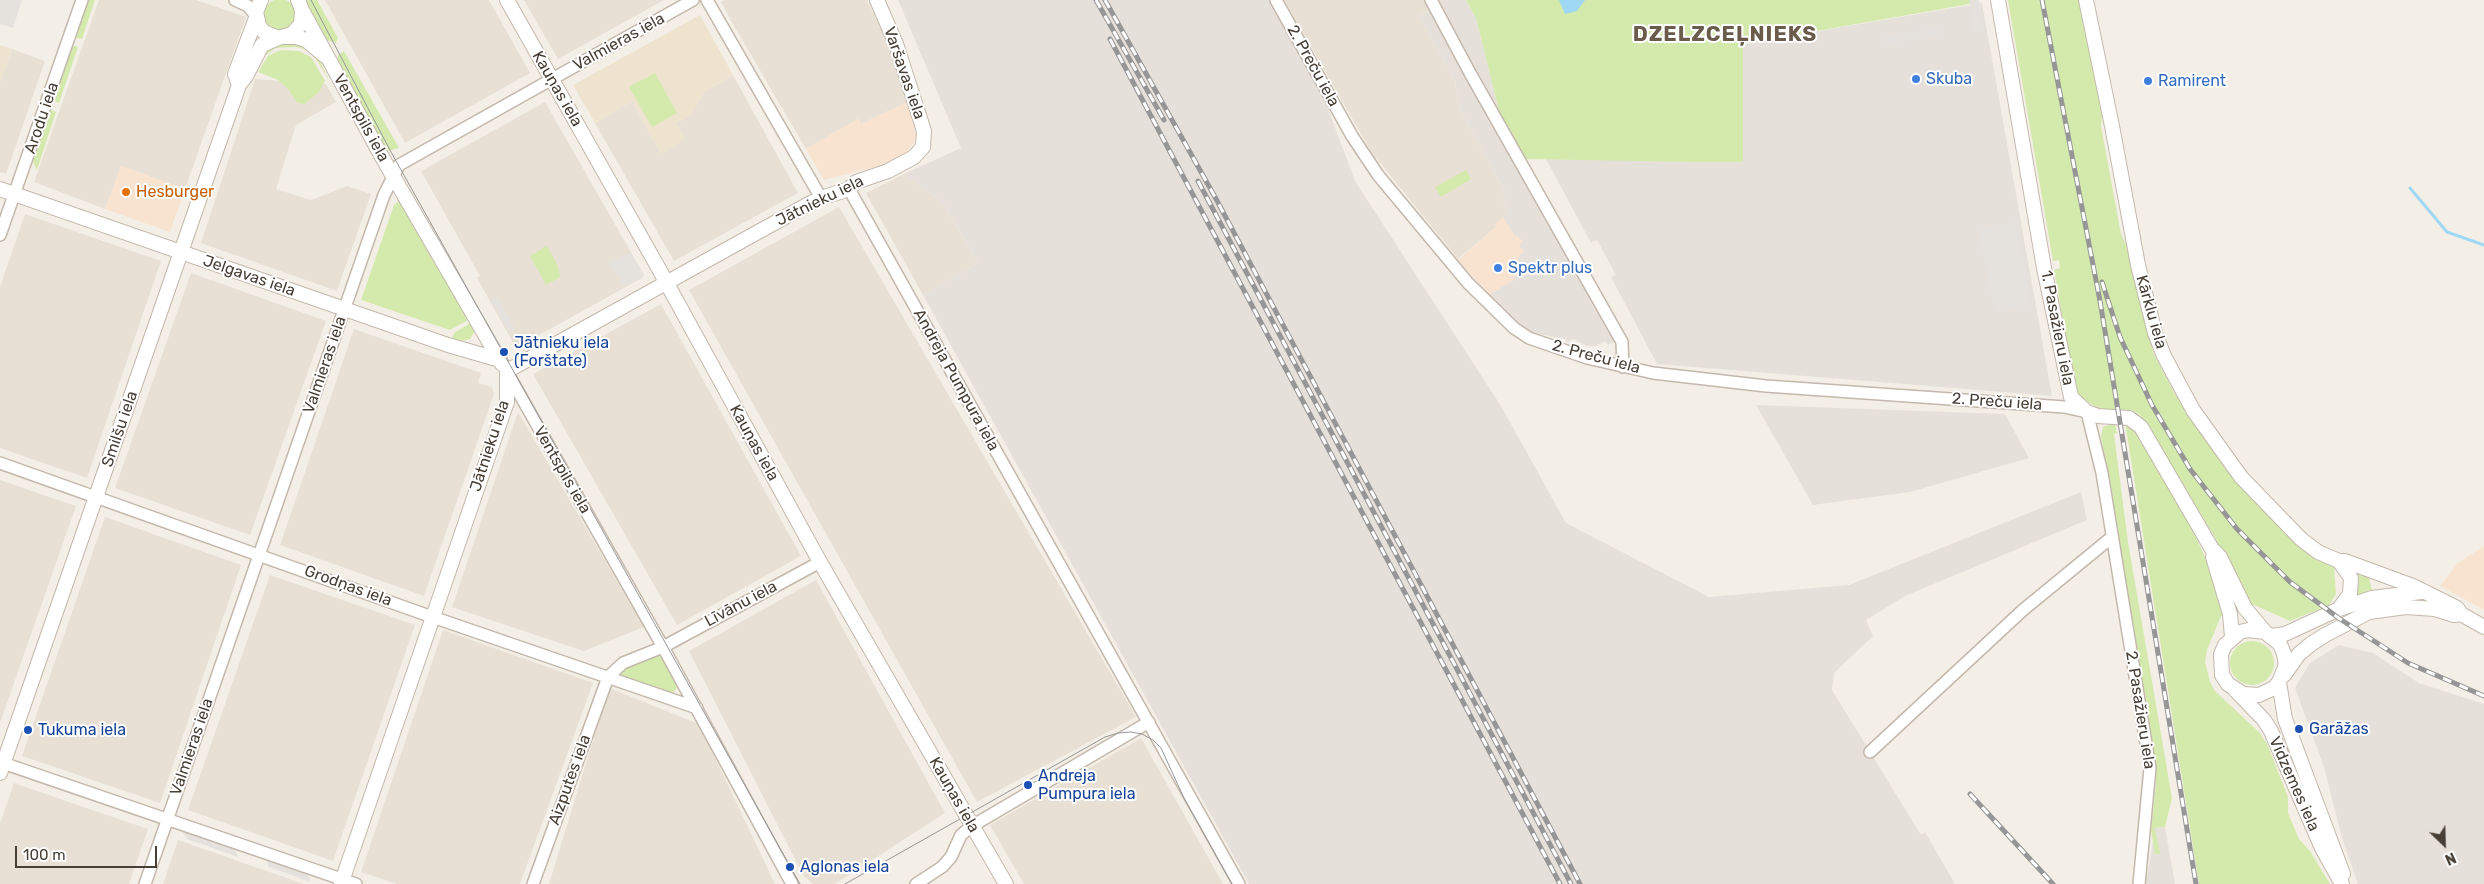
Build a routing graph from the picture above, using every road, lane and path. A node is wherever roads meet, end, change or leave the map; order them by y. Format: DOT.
graph roads {
  1 [pos="82,0"];
  2 [pos="235,0"];
  3 [pos="261,0"];
  4 [pos="507,0"];
  5 [pos="693,0"];
  6 [pos="708,0"];
  7 [pos="877,0"];
  8 [pos="1276,0"];
  9 [pos="1431,0"];
  10 [pos="1998,0"];
  11 [pos="2086,0"];
  12 [pos="300,5"];
  13 [pos="256,17"];
  14 [pos="282,38"];
  15 [pos="327,58"];
  16 [pos="552,79"];
  17 [pos="239,85"];
  18 [pos="923,147"];
  19 [pos="394,175"];
  20 [pos="0,188"];
  21 [pos="849,189"];
  22 [pos="15,194"];
  23 [pos="820,198"];
  24 [pos="0,235"];
  25 [pos="181,252"];
  26 [pos="666,282"];
  27 [pos="345,309"];
  28 [pos="503,366"];
  29 [pos="1624,367"];
  30 [pos="2086,412"];
  31 [pos="0,463"];
  32 [pos="96,497"];
  33 [pos="2112,537"];
  34 [pos="2212,549"];
  35 [pos="260,554"];
  36 [pos="2339,561"];
  37 [pos="820,562"];
  38 [pos="2371,570"];
  39 [pos="2421,592"];
  40 [pos="2378,597"];
  41 [pos="2339,609"];
  42 [pos="2369,612"];
  43 [pos="2461,614"];
  44 [pos="433,617"];
  45 [pos="2484,627"];
  46 [pos="2269,634"];
  47 [pos="2232,637"];
  48 [pos="663,647"];
  49 [pos="608,677"];
  50 [pos="2281,678"];
  51 [pos="2236,691"];
  52 [pos="697,708"];
  53 [pos="1149,722"];
  54 [pos="1870,752"];
  55 [pos="1,766"];
  56 [pos="167,818"];
  57 [pos="972,826"];
  58 [pos="347,883"];
  59 [pos="145,884"];
  60 [pos="533,884"];
  61 [pos="792,884"];
  62 [pos="916,884"];
  63 [pos="1006,884"];
  64 [pos="1239,884"];
  65 [pos="2139,884"];
  66 [pos="2342,884"];
  67 [pos="2346,884"];
  1 -- 22 [label="street, Arodu iela"];
  2 -- 13 [label="street"];
  3 -- 13 [label="street, Smilšu iela"];
  4 -- 16 [label="street, Kauņas iela"];
  5 -- 16 [label="street, Valmieras iela"];
  6 -- 23 [label="street"];
  7 -- 18 [label="street, Varšavas iela"];
  8 -- 29 [label="street, 2. Preču iela"];
  9 -- 29 [label="street"];
  10 -- 30 [label="street, 1. Pasažieru iela"];
  11 -- 36 [label="street, Kārklu iela"];
  12 -- 14 [label="street, Smilšu iela"];
  12 -- 15 [label="street, Ventspils iela"];
  13 -- 14 [label="street"];
  13 -- 17 [label="street, Smilšu iela"];
  14 -- 15 [label="street, Ventspils iela"];
  14 -- 17 [label="street, Smilšu iela"];
  15 -- 19 [label="street, Ventspils iela"];
  16 -- 19 [label="street, Valmieras iela"];
  16 -- 26 [label="street, Kauņas iela"];
  17 -- 25 [label="street, Smilšu iela"];
  18 -- 21 [label="street, Jātnieku iela"];
  19 -- 27 [label="street, Valmieras iela"];
  19 -- 28 [label="street, Ventspils iela"];
  20 -- 22 [label="street, Jelgavas iela"];
  21 -- 23 [label="street, Jātnieku iela"];
  21 -- 53 [label="street, Andreja Pumpura iela"];
  22 -- 24 [label="street, Arodu iela"];
  22 -- 25 [label="street, Jelgavas iela"];
  23 -- 26 [label="street, Jātnieku iela"];
  25 -- 27 [label="street, Jelgavas iela"];
  25 -- 32 [label="street, Smilšu iela"];
  26 -- 28 [label="street, Jātnieku iela"];
  26 -- 37 [label="street, Kauņas iela"];
  27 -- 28 [label="street, Jelgavas iela"];
  27 -- 35 [label="street, Valmieras iela"];
  28 -- 44 [label="street, Jātnieku iela"];
  28 -- 48 [label="street, Ventspils iela"];
  29 -- 30 [label="street, 2. Preču iela"];
  30 -- 33 [label="street, 1. Pasažieru iela"];
  30 -- 34 [label="street, Vidzemes iela"];
  31 -- 32 [label="street, Grodņas iela"];
  32 -- 35 [label="street, Grodņas iela"];
  32 -- 55 [label="street, Smilšu iela"];
  33 -- 54 [label="street"];
  33 -- 65 [label="street, 2. Pasažieru iela"];
  34 -- 46 [label="street, Vidzemes iela"];
  34 -- 47 [label="street, Vidzemes iela"];
  35 -- 44 [label="street, Grodņas iela"];
  35 -- 56 [label="street, Valmieras iela"];
  36 -- 38 [label="street, Kārklu iela"];
  36 -- 41 [label="street"];
  37 -- 48 [label="street, Līvānu iela"];
  37 -- 57 [label="street, Kauņas iela"];
  38 -- 39 [label="street, Kārklu iela"];
  38 -- 40 [label="street"];
  39 -- 40 [label="street"];
  39 -- 43 [label="street, Kārklu iela"];
  40 -- 41 [label="street"];
  40 -- 42 [label="street"];
  41 -- 46 [label="street"];
  42 -- 43 [label="street, Kārklu iela"];
  42 -- 50 [label="street, Kārklu iela"];
  43 -- 45 [label="street, Kārklu iela"];
  44 -- 49 [label="street, Grodņas iela"];
  44 -- 58 [label="street, Jātnieku iela"];
  46 -- 47 [label="street"];
  46 -- 50 [label="street, Vidzemes iela"];
  47 -- 51 [label="street, Vidzemes iela"];
  48 -- 49 [label="street, Līvānu iela"];
  48 -- 52 [label="street, Ventspils iela"];
  49 -- 52 [label="street, Grodņas iela"];
  49 -- 60 [label="street, Aizputes iela"];
  50 -- 51 [label="street"];
  50 -- 67 [label="street, Vidzemes iela"];
  51 -- 66 [label="street, Vidzemes iela"];
  52 -- 61 [label="street, Ventspils iela"];
  53 -- 57 [label="street"];
  53 -- 64 [label="street, Andreja Pumpura iela"];
  55 -- 56 [label="street"];
  56 -- 58 [label="street"];
  56 -- 59 [label="street, Valmieras iela"];
  57 -- 62 [label="street"];
  57 -- 63 [label="street, Kauņas iela"];
}
